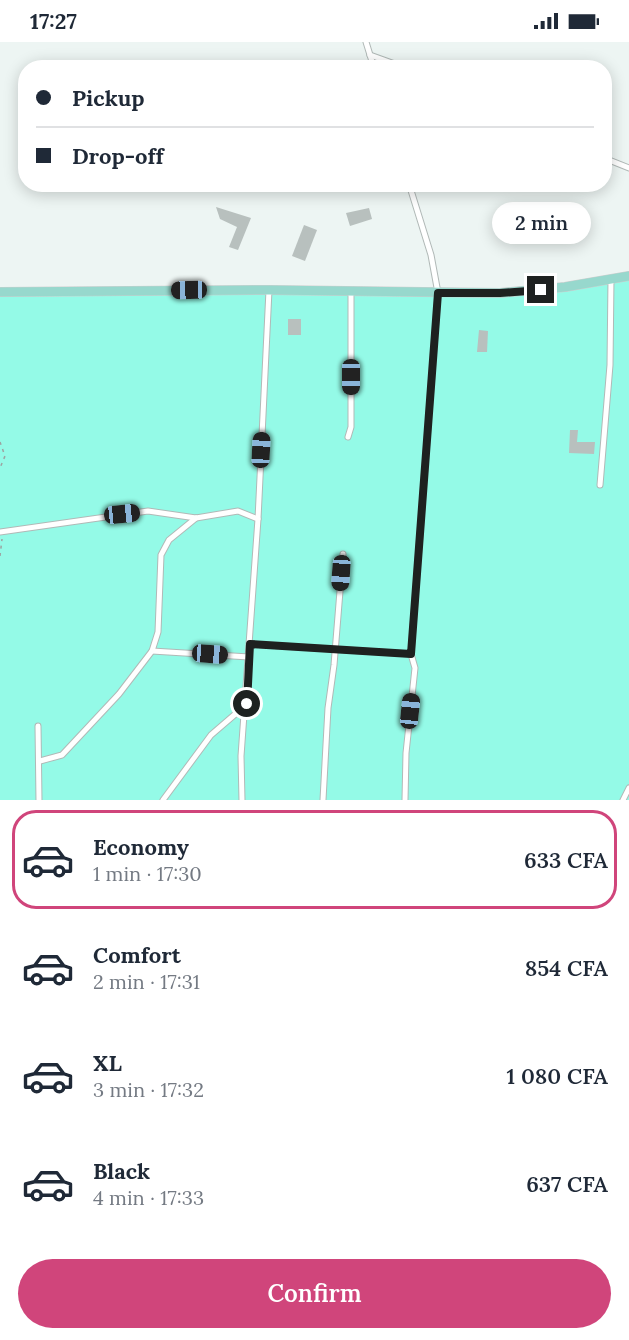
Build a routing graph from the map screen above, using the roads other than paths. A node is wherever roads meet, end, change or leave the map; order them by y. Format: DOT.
graph roads {
  1 [pos="366,42"];
  2 [pos="370,55"];
  3 [pos="372,60"];
  4 [pos="384,60"];
  5 [pos="612,161"];
  6 [pos="629,168"];
  7 [pos="411,192"];
  8 [pos="629,276"];
  9 [pos="611,279"];
  10 [pos="269,290"];
  11 [pos="0,292"];
  12 [pos="351,292"];
  13 [pos="438,293"];
  14 [pos="348,436"];
  15 [pos="600,484"];
  16 [pos="196,518"];
  17 [pos="258,519"];
  18 [pos="2,532"];
  19 [pos="343,554"];
  20 [pos="250,644"];
  21 [pos="152,651"];
  22 [pos="335,651"];
  23 [pos="411,654"];
  24 [pos="249,657"];
  25 [pos="247,704"];
  26 [pos="38,726"];
  27 [pos="40,760"];
  28 [pos="629,788"];
  29 [pos="39,800"];
  30 [pos="163,800"];
  31 [pos="242,800"];
  32 [pos="323,800"];
  33 [pos="405,800"];
  34 [pos="623,800"];
  1 -- 2 [label="street"];
  2 -- 3 [label="street"];
  2 -- 4 [label="street"];
  5 -- 6 [label="street"];
  7 -- 13 [label="street"];
  8 -- 9 [label="main road"];
  9 -- 13 [label="main road"];
  9 -- 15 [label="street"];
  10 -- 11 [label="main road"];
  10 -- 12 [label="main road"];
  10 -- 17 [label="street"];
  12 -- 13 [label="main road"];
  12 -- 14 [label="street"];
  13 -- 23 [label="street"];
  16 -- 17 [label="street"];
  16 -- 18 [label="street"];
  16 -- 21 [label="street"];
  17 -- 20 [label="street"];
  19 -- 22 [label="street"];
  20 -- 22 [label="street"];
  20 -- 24 [label="street"];
  21 -- 24 [label="street"];
  21 -- 27 [label="street"];
  22 -- 23 [label="street"];
  22 -- 32 [label="street"];
  23 -- 33 [label="street"];
  24 -- 25 [label="street"];
  25 -- 30 [label="street"];
  25 -- 31 [label="street"];
  26 -- 27 [label="street"];
  27 -- 29 [label="street"];
  28 -- 34 [label="street"];
}
